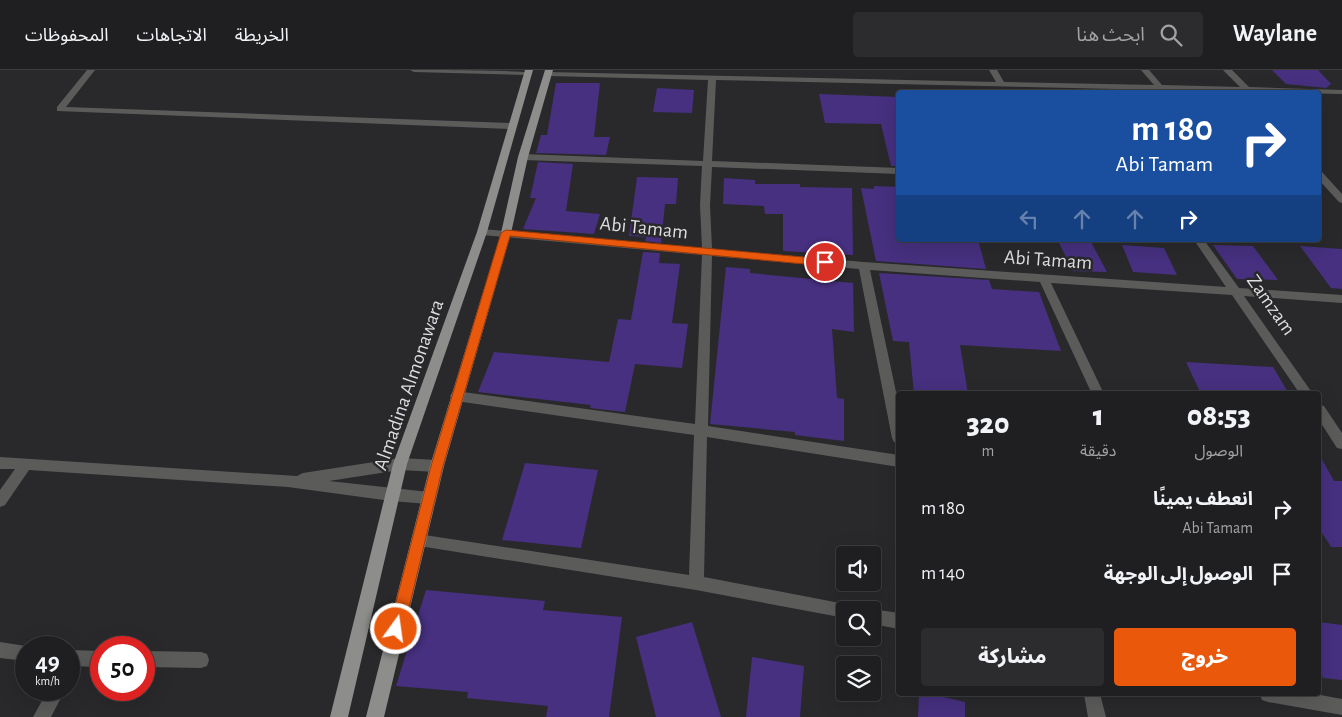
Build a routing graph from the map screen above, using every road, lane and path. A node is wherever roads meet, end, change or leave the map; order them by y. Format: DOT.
graph roads {
  1 [pos="91,70"];
  2 [pos="414,70"];
  3 [pos="993,70"];
  4 [pos="1145,70"];
  5 [pos="1227,70"];
  6 [pos="529,71"];
  7 [pos="549,72"];
  8 [pos="712,79"];
  9 [pos="1001,83"];
  10 [pos="1091,89"];
  11 [pos="1161,89"];
  12 [pos="1190,90"];
  13 [pos="1246,90"];
  14 [pos="1321,92"];
  15 [pos="1342,92"];
  16 [pos="513,126"];
  17 [pos="523,157"];
  18 [pos="707,163"];
  19 [pos="896,171"];
  20 [pos="1321,176"];
  21 [pos="1321,189"];
  22 [pos="1332,190"];
  23 [pos="1342,200"];
  24 [pos="482,232"];
  25 [pos="506,233"];
  26 [pos="1201,242"];
  27 [pos="707,253"];
  28 [pos="864,266"];
  29 [pos="1044,279"];
  30 [pos="1237,291"];
  31 [pos="1342,299"];
  32 [pos="1097,391"];
  33 [pos="1305,391"];
  34 [pos="456,396"];
  35 [pos="1321,413"];
  36 [pos="896,423"];
  37 [pos="700,430"];
  38 [pos="1342,444"];
  39 [pos="896,461"];
  40 [pos="0,463"];
  41 [pos="26,464"];
  42 [pos="400,464"];
  43 [pos="437,466"];
  44 [pos="288,481"];
  45 [pos="392,495"];
  46 [pos="429,498"];
  47 [pos="0,501"];
  48 [pos="418,540"];
  49 [pos="696,583"];
  50 [pos="836,609"];
  51 [pos="881,618"];
  52 [pos="896,620"];
  53 [pos="0,650"];
  54 [pos="15,652"];
  55 [pos="155,660"];
  56 [pos="201,660"];
  57 [pos="1092,696"];
  58 [pos="1279,696"];
  59 [pos="51,701"];
  60 [pos="1342,707"];
  61 [pos="42,717"];
  62 [pos="339,717"];
  63 [pos="375,717"];
  64 [pos="1097,717"];
  1 -- 16 [label="street"];
  2 -- 6 [label="street"];
  3 -- 9 [label="street"];
  4 -- 11 [label="street"];
  5 -- 13 [label="street"];
  6 -- 16 [label="main road, Almadina Almonawara"];
  7 -- 8 [label="street"];
  7 -- 17 [label="main road"];
  8 -- 9 [label="street"];
  8 -- 18 [label="street"];
  9 -- 10 [label="street"];
  10 -- 11 [label="street"];
  11 -- 12 [label="street"];
  14 -- 15 [label="street"];
  16 -- 24 [label="main road, Almadina Almonawara"];
  17 -- 18 [label="street"];
  17 -- 25 [label="main road"];
  18 -- 19 [label="street"];
  18 -- 27 [label="street"];
  20 -- 22 [label="street"];
  21 -- 22 [label="street"];
  22 -- 23 [label="street"];
  24 -- 25 [label="street, Abi Tamam"];
  24 -- 42 [label="main road, Almadina Almonawara"];
  25 -- 27 [label="street, Abi Tamam"];
  25 -- 34 [label="main road"];
  26 -- 30 [label="street, Zamzam"];
  27 -- 28 [label="street, Abi Tamam"];
  27 -- 37 [label="street"];
  28 -- 29 [label="street, Abi Tamam"];
  28 -- 36 [label="street"];
  29 -- 30 [label="street, Abi Tamam"];
  29 -- 32 [label="street"];
  30 -- 31 [label="street, Abi Tamam"];
  30 -- 33 [label="street, Zamzam"];
  34 -- 37 [label="street"];
  34 -- 43 [label="main road"];
  35 -- 38 [label="street"];
  37 -- 39 [label="street"];
  37 -- 49 [label="street"];
  40 -- 41 [label="street"];
  41 -- 44 [label="street"];
  41 -- 47 [label="street"];
  42 -- 43 [label="street"];
  42 -- 44 [label="street"];
  42 -- 45 [label="main road, Almadina Almonawara"];
  43 -- 46 [label="main road"];
  44 -- 45 [label="street"];
  45 -- 46 [label="street"];
  45 -- 62 [label="main road, Almadina Almonawara"];
  46 -- 48 [label="main road"];
  48 -- 49 [label="street"];
  48 -- 63 [label="main road"];
  49 -- 50 [label="street"];
  51 -- 52 [label="street"];
  53 -- 54 [label="street"];
  55 -- 56 [label="street"];
  57 -- 64 [label="street"];
  58 -- 60 [label="street"];
  59 -- 61 [label="street"];
}
